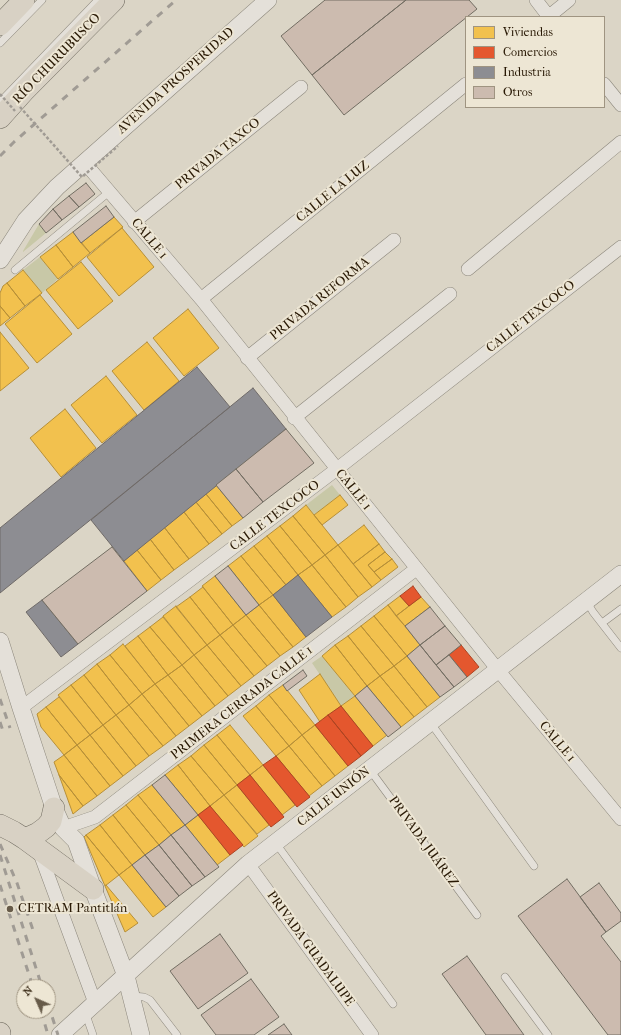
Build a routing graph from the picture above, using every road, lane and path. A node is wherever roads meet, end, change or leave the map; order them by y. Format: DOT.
graph roads {
  1 [pos="24,0"];
  2 [pos="42,0"];
  3 [pos="98,0"];
  4 [pos="114,0"];
  5 [pos="268,0"];
  6 [pos="536,0"];
  7 [pos="569,0"];
  8 [pos="548,16"];
  9 [pos="550,16"];
  10 [pos="0,24"];
  11 [pos="0,43"];
  12 [pos="465,85"];
  13 [pos="605,85"];
  14 [pos="301,87"];
  15 [pos="0,94"];
  16 [pos="619,97"];
  17 [pos="0,102"];
  18 [pos="20,107"];
  19 [pos="7,115"];
  20 [pos="621,142"];
  21 [pos="118,146"];
  22 [pos="84,162"];
  23 [pos="110,192"];
  24 [pos="134,222"];
  25 [pos="394,240"];
  26 [pos="621,247"];
  27 [pos="0,260"];
  28 [pos="468,269"];
  29 [pos="15,270"];
  30 [pos="450,294"];
  31 [pos="200,299"];
  32 [pos="247,358"];
  33 [pos="294,418"];
  34 [pos="337,469"];
  35 [pos="416,569"];
  36 [pos="621,574"];
  37 [pos="587,602"];
  38 [pos="621,609"];
  39 [pos="602,623"];
  40 [pos="0,641"];
  41 [pos="621,648"];
  42 [pos="498,670"];
  43 [pos="21,708"];
  44 [pos="430,722"];
  45 [pos="369,769"];
  46 [pos="54,808"];
  47 [pos="621,819"];
  48 [pos="0,824"];
  49 [pos="63,828"];
  50 [pos="275,842"];
  51 [pos="32,844"];
  52 [pos="248,864"];
  53 [pos="534,866"];
  54 [pos="93,889"];
  55 [pos="477,915"];
  56 [pos="126,976"];
  57 [pos="505,977"];
  58 [pos="132,996"];
  59 [pos="393,1004"];
  60 [pos="90,1007"];
  61 [pos="66,1032"];
  62 [pos="93,1035"];
  63 [pos="141,1035"];
  64 [pos="177,1035"];
  65 [pos="372,1035"];
  66 [pos="548,1035"];
  1 -- 10 [label="main road"];
  2 -- 11 [label="lane"];
  3 -- 17 [label="lane"];
  4 -- 19 [label="main road, RÍO CHURUBUSCO"];
  5 -- 22 [label="street, AVENIDA PROSPERIDAD"];
  6 -- 8 [label="street"];
  7 -- 9 [label="street"];
  12 -- 31 [label="street, CALLE LA LUZ"];
  13 -- 16 [label="street"];
  14 -- 24 [label="street, PRIVADA TAXCO"];
  15 -- 19 [label="path, bridge"];
  18 -- 21 [label="path, bridge"];
  20 -- 28 [label="street"];
  22 -- 23 [label="street, CALLE 1"];
  22 -- 27 [label="street, AVENIDA PROSPERIDAD"];
  23 -- 24 [label="street, CALLE 1"];
  23 -- 29 [label="lane"];
  24 -- 31 [label="street, CALLE 1"];
  25 -- 32 [label="street, PRIVADA REFORMA"];
  26 -- 34 [label="street, CALLE TEXCOCO"];
  30 -- 33 [label="street"];
  31 -- 32 [label="street, CALLE 1"];
  32 -- 33 [label="street, CALLE 1"];
  33 -- 34 [label="street, CALLE 1"];
  34 -- 35 [label="street, CALLE 1"];
  34 -- 43 [label="street, CALLE TEXCOCO"];
  35 -- 42 [label="street, CALLE 1"];
  35 -- 49 [label="street, PRIMERA CERRADA CALLE 1"];
  36 -- 37 [label="street, CALLE UNIÓN"];
  37 -- 39 [label="lane"];
  37 -- 42 [label="street, CALLE UNIÓN"];
  38 -- 39 [label="lane"];
  39 -- 41 [label="lane"];
  40 -- 43 [label="street"];
  42 -- 44 [label="street, CALLE UNIÓN"];
  42 -- 47 [label="street, CALLE 1"];
  43 -- 46 [label="street"];
  44 -- 45 [label="street, CALLE UNIÓN"];
  44 -- 53 [label="lane"];
  45 -- 50 [label="street, CALLE UNIÓN"];
  45 -- 55 [label="lane, PRIVADA JUÁREZ"];
  46 -- 49 [label="street"];
  46 -- 51 [label="main road"];
  48 -- 51 [label="main road"];
  49 -- 51 [label="main road"];
  49 -- 54 [label="street"];
  50 -- 52 [label="street, CALLE UNIÓN"];
  50 -- 59 [label="lane"];
  51 -- 54 [label="main road"];
  51 -- 60 [label="street"];
  52 -- 56 [label="street, CALLE UNIÓN"];
  52 -- 65 [label="street, PRIVADA GUADALUPE"];
  54 -- 56 [label="street"];
  56 -- 58 [label="street"];
  56 -- 60 [label="street, CALLE UNIÓN"];
  57 -- 66 [label="lane"];
  58 -- 63 [label="street"];
  58 -- 64 [label="lane"];
  60 -- 61 [label="street, CALLE UNIÓN"];
  60 -- 62 [label="lane"];
}
